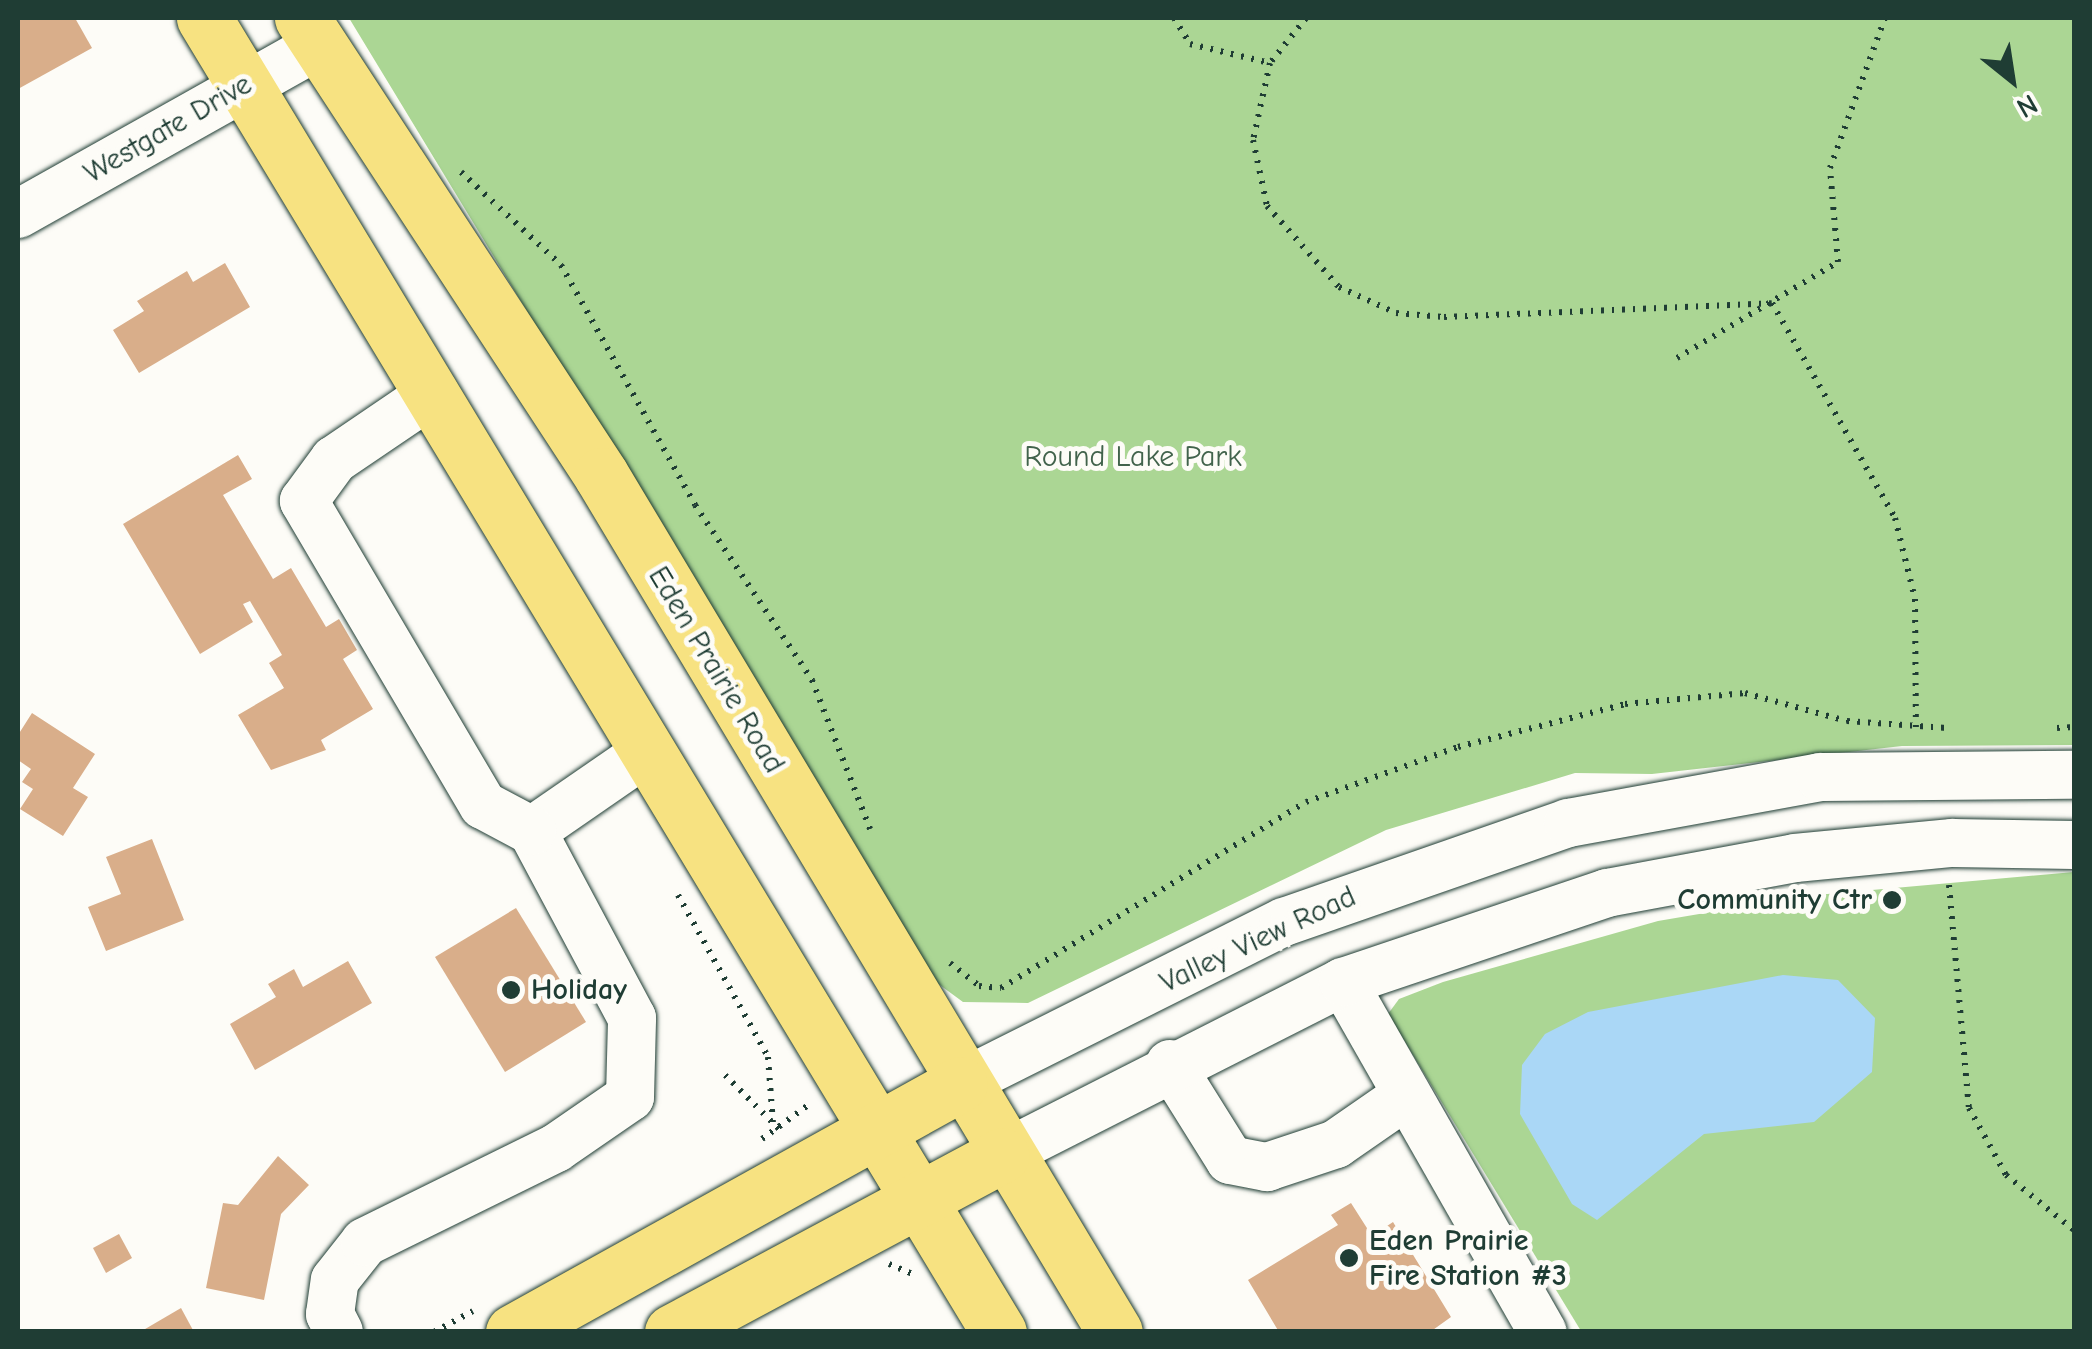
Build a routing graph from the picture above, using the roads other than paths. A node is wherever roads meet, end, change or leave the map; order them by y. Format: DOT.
graph roads {
  1 [pos="204,18"];
  2 [pos="310,31"];
  3 [pos="244,84"];
  4 [pos="18,214"];
  5 [pos="434,392"];
  6 [pos="648,752"];
  7 [pos="1980,770"];
  8 [pos="2052,774"];
  9 [pos="532,830"];
  10 [pos="1979,842"];
  11 [pos="2051,844"];
  12 [pos="1344,982"];
  13 [pos="1170,1064"];
  14 [pos="960,1084"];
  15 [pos="1404,1097"];
  16 [pos="875,1136"];
  17 [pos="1002,1155"];
  18 [pos="917,1201"];
  19 [pos="340,1332"];
  20 [pos="513,1332"];
  21 [pos="672,1332"];
  22 [pos="999,1332"];
  23 [pos="1115,1332"];
  24 [pos="1543,1332"];
  1 -- 3 [label="main road"];
  2 -- 3 [label="street, Westgate Drive"];
  2 -- 14 [label="main road, Eden Prairie Road"];
  3 -- 4 [label="street, Westgate Drive"];
  3 -- 5 [label="main road"];
  5 -- 6 [label="main road"];
  5 -- 9 [label="street"];
  6 -- 9 [label="street"];
  6 -- 16 [label="main road"];
  7 -- 8 [label="street, Valley View Road"];
  7 -- 10 [label="street"];
  7 -- 14 [label="street, Valley View Road"];
  8 -- 11 [label="street"];
  9 -- 19 [label="street"];
  10 -- 11 [label="street"];
  10 -- 12 [label="street"];
  12 -- 13 [label="street"];
  12 -- 15 [label="street"];
  13 -- 15 [label="street"];
  13 -- 17 [label="street"];
  14 -- 16 [label="main road, Valley View Road"];
  14 -- 17 [label="main road, Eden Prairie Road"];
  15 -- 24 [label="street"];
  16 -- 18 [label="main road"];
  16 -- 20 [label="main road, Valley View Road"];
  17 -- 18 [label="main road"];
  17 -- 23 [label="main road, Eden Prairie Road"];
  18 -- 21 [label="main road"];
  18 -- 22 [label="main road"];
}
